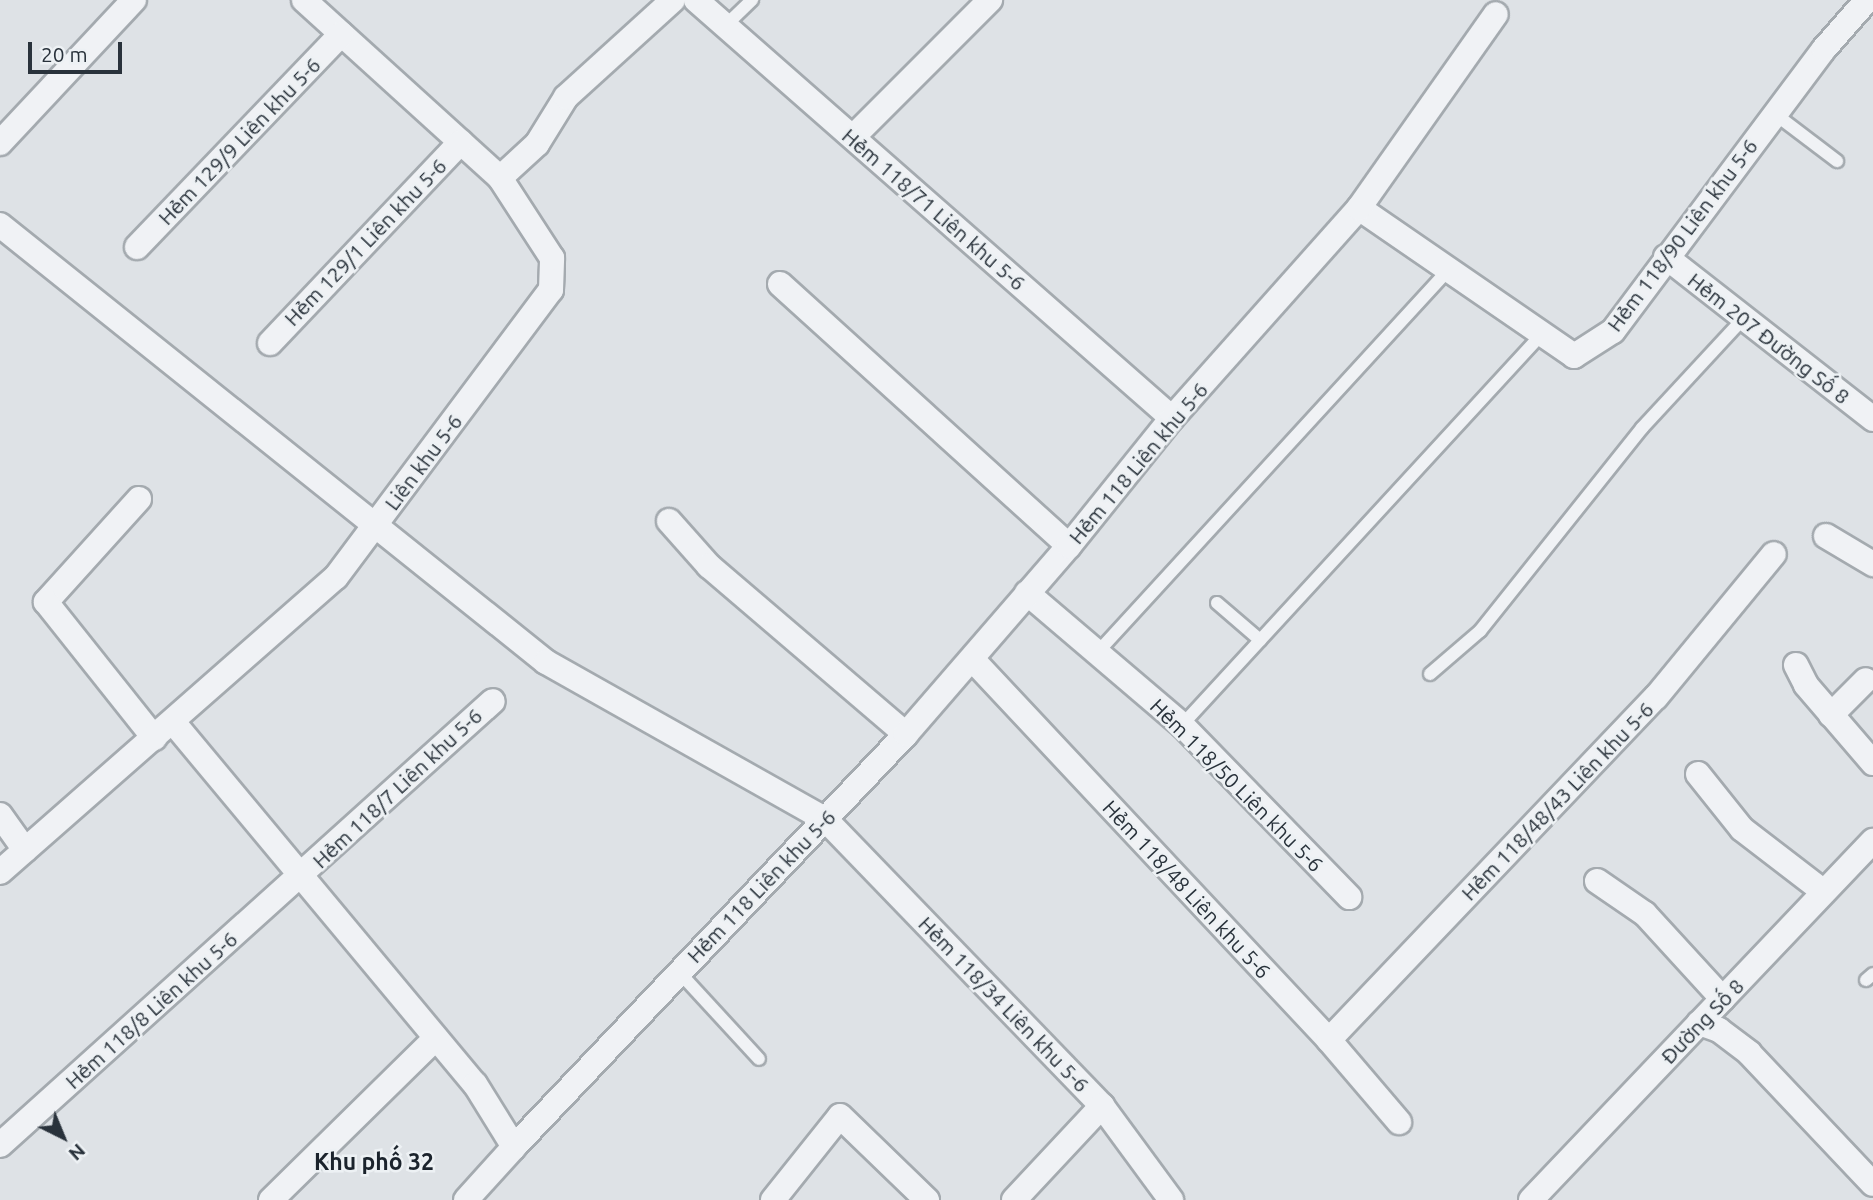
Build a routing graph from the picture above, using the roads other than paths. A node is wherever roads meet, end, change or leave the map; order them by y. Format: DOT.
graph roads {
  1 [pos="134,0"];
  2 [pos="304,0"];
  3 [pos="673,0"];
  4 [pos="695,0"];
  5 [pos="752,0"];
  6 [pos="990,0"];
  7 [pos="1867,0"];
  8 [pos="1496,14"];
  9 [pos="724,27"];
  10 [pos="341,34"];
  11 [pos="1775,114"];
  12 [pos="853,137"];
  13 [pos="461,142"];
  14 [pos="0,143"];
  15 [pos="1837,162"];
  16 [pos="500,178"];
  17 [pos="1359,208"];
  18 [pos="0,225"];
  19 [pos="137,247"];
  20 [pos="1666,257"];
  21 [pos="1451,267"];
  22 [pos="780,284"];
  23 [pos="1744,318"];
  24 [pos="1541,335"];
  25 [pos="270,343"];
  26 [pos="1172,418"];
  27 [pos="1873,419"];
  28 [pos="139,499"];
  29 [pos="669,520"];
  30 [pos="374,527"];
  31 [pos="1826,536"];
  32 [pos="1069,546"];
  33 [pos="1774,554"];
  34 [pos="1873,564"];
  35 [pos="1027,593"];
  36 [pos="1217,603"];
  37 [pos="1260,640"];
  38 [pos="1096,654"];
  39 [pos="972,659"];
  40 [pos="1796,665"];
  41 [pos="1430,674"];
  42 [pos="1866,680"];
  43 [pos="493,701"];
  44 [pos="1831,715"];
  45 [pos="173,722"];
  46 [pos="1182,724"];
  47 [pos="906,734"];
  48 [pos="154,738"];
  49 [pos="1873,762"];
  50 [pos="1698,774"];
  51 [pos="0,815"];
  52 [pos="825,819"];
  53 [pos="1872,845"];
  54 [pos="25,850"];
  55 [pos="0,872"];
  56 [pos="302,876"];
  57 [pos="1597,881"];
  58 [pos="1824,892"];
  59 [pos="1349,897"];
  60 [pos="679,972"];
  61 [pos="1723,999"];
  62 [pos="1699,1023"];
  63 [pos="436,1038"];
  64 [pos="1329,1040"];
  65 [pos="760,1059"];
  66 [pos="1102,1106"];
  67 [pos="1399,1122"];
  68 [pos="0,1145"];
  69 [pos="514,1147"];
  70 [pos="1873,1184"];
  71 [pos="271,1200"];
  72 [pos="466,1200"];
  73 [pos="773,1200"];
  74 [pos="927,1200"];
  75 [pos="1014,1200"];
  76 [pos="1171,1200"];
  77 [pos="1531,1200"];
  1 -- 14 [label="street"];
  2 -- 10 [label="street, Liên khu 5-6"];
  3 -- 16 [label="street"];
  4 -- 9 [label="street, Hẻm 118/71 Liên khu 5-6"];
  5 -- 9 [label="lane"];
  6 -- 12 [label="street"];
  7 -- 11 [label="street, Hẻm 118/90 Liên khu 5-6"];
  8 -- 17 [label="street, Hẻm 118 Liên khu 5-6"];
  9 -- 12 [label="street, Hẻm 118/71 Liên khu 5-6"];
  10 -- 13 [label="street, Liên khu 5-6"];
  10 -- 19 [label="street, Hẻm 129/9 Liên khu 5-6"];
  11 -- 15 [label="lane"];
  11 -- 20 [label="street, Hẻm 118/90 Liên khu 5-6"];
  12 -- 26 [label="street, Hẻm 118/71 Liên khu 5-6"];
  13 -- 16 [label="street, Liên khu 5-6"];
  13 -- 25 [label="street, Hẻm 129/1 Liên khu 5-6"];
  16 -- 30 [label="street, Liên khu 5-6"];
  17 -- 21 [label="street, Hẻm 118/90 Liên khu 5-6"];
  17 -- 26 [label="street, Hẻm 118 Liên khu 5-6"];
  18 -- 30 [label="street, Hẻm 118/34 Liên khu 5-6"];
  20 -- 23 [label="street, Hẻm 207 Đường Số 8"];
  20 -- 24 [label="street, Hẻm 118/90 Liên khu 5-6"];
  21 -- 24 [label="street, Hẻm 118/90 Liên khu 5-6"];
  21 -- 38 [label="lane"];
  22 -- 32 [label="street"];
  23 -- 27 [label="street, Hẻm 207 Đường Số 8"];
  23 -- 41 [label="lane"];
  24 -- 37 [label="lane"];
  26 -- 32 [label="street, Hẻm 118 Liên khu 5-6"];
  28 -- 48 [label="street"];
  29 -- 47 [label="street"];
  30 -- 45 [label="street, Liên khu 5-6"];
  30 -- 52 [label="street, Hẻm 118/34 Liên khu 5-6"];
  31 -- 34 [label="street"];
  32 -- 35 [label="street, Hẻm 118 Liên khu 5-6"];
  33 -- 64 [label="street, Hẻm 118/48/43 Liên khu 5-6"];
  35 -- 38 [label="street, Hẻm 118/50 Liên khu 5-6"];
  35 -- 39 [label="street, Hẻm 118 Liên khu 5-6"];
  36 -- 37 [label="lane"];
  37 -- 46 [label="lane"];
  38 -- 46 [label="street, Hẻm 118/50 Liên khu 5-6"];
  39 -- 47 [label="street, Hẻm 118 Liên khu 5-6"];
  39 -- 64 [label="street, Hẻm 118/48 Liên khu 5-6"];
  40 -- 44 [label="street"];
  42 -- 44 [label="street"];
  43 -- 56 [label="street, Hẻm 118/7 Liên khu 5-6"];
  44 -- 49 [label="street"];
  45 -- 48 [label="street, Liên khu 5-6"];
  45 -- 56 [label="street"];
  46 -- 59 [label="street, Hẻm 118/50 Liên khu 5-6"];
  47 -- 52 [label="street, Hẻm 118 Liên khu 5-6"];
  48 -- 54 [label="street, Liên khu 5-6"];
  50 -- 58 [label="street"];
  51 -- 54 [label="street"];
  52 -- 60 [label="street, Hẻm 118 Liên khu 5-6"];
  52 -- 66 [label="street, Hẻm 118/34 Liên khu 5-6"];
  53 -- 58 [label="street, Đường Số 8"];
  54 -- 55 [label="street, Liên khu 5-6"];
  56 -- 63 [label="street"];
  56 -- 68 [label="street, Hẻm 118/8 Liên khu 5-6"];
  57 -- 61 [label="street"];
  58 -- 61 [label="street, Đường Số 8"];
  60 -- 65 [label="lane"];
  60 -- 69 [label="street, Hẻm 118 Liên khu 5-6"];
  61 -- 62 [label="street, Đường Số 8"];
  62 -- 70 [label="street"];
  62 -- 77 [label="street, Đường Số 8"];
  63 -- 69 [label="street"];
  63 -- 71 [label="street"];
  64 -- 67 [label="street, Hẻm 118/48 Liên khu 5-6"];
  66 -- 75 [label="street"];
  66 -- 76 [label="street, Hẻm 118/34 Liên khu 5-6"];
  69 -- 72 [label="street, Hẻm 118 Liên khu 5-6"];
  73 -- 74 [label="street"];
}
